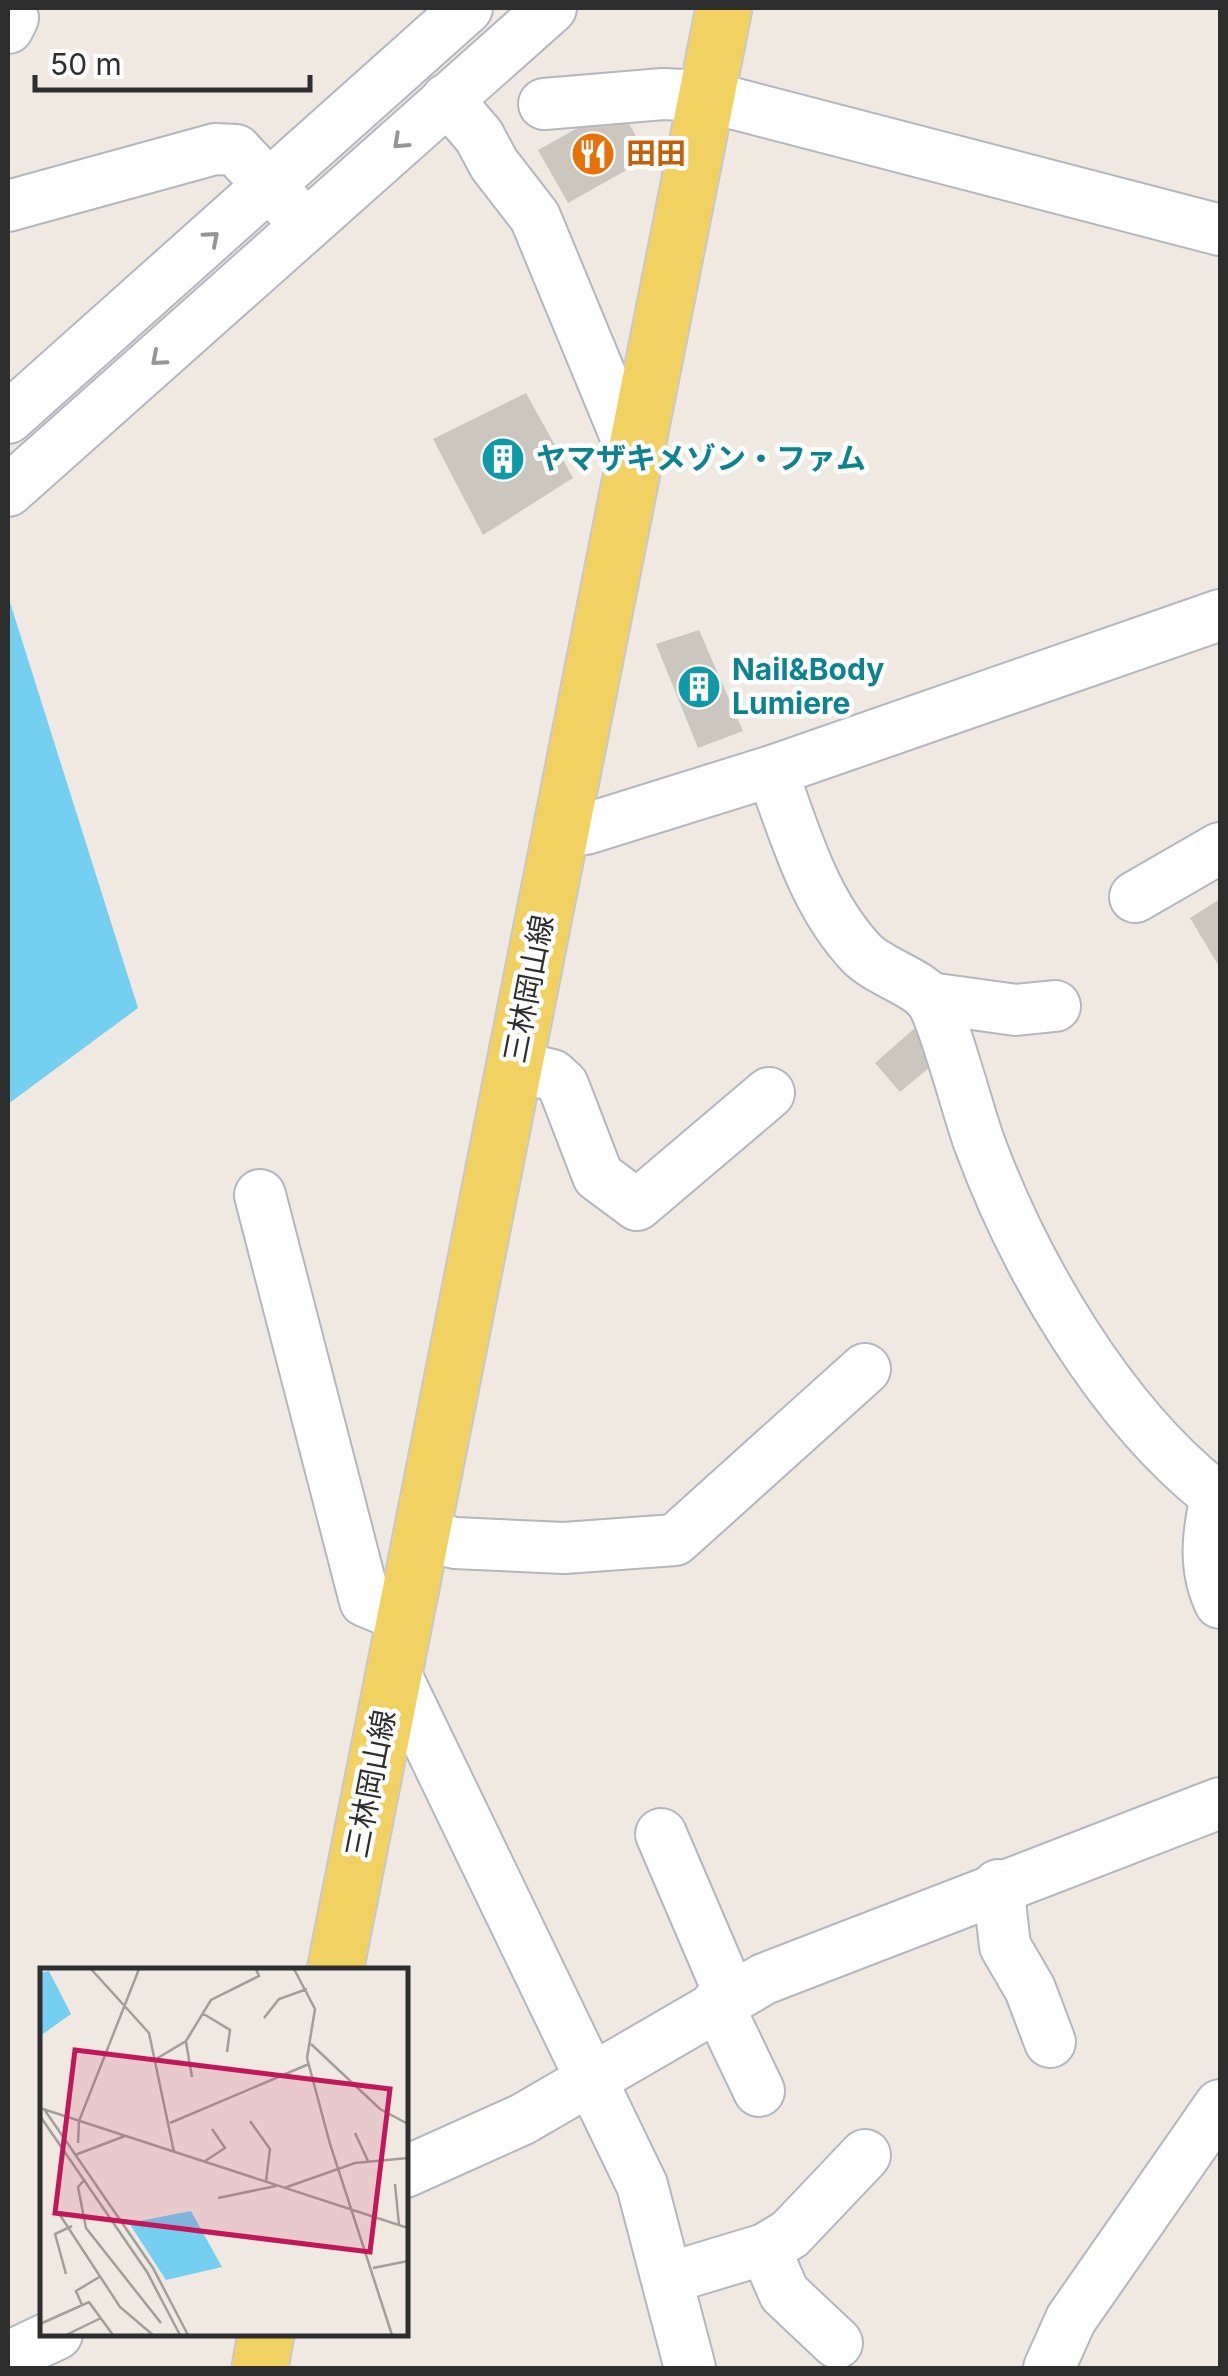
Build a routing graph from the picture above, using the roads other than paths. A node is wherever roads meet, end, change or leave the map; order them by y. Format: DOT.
graph roads {
  1 [pos="467,8"];
  2 [pos="552,8"];
  3 [pos="724,8"];
  4 [pos="705,96"];
  5 [pos="447,98"];
  6 [pos="544,104"];
  7 [pos="271,186"];
  8 [pos="8,206"];
  9 [pos="307,228"];
  10 [pos="1220,230"];
  11 [pos="8,418"];
  12 [pos="634,454"];
  13 [pos="8,491"];
  14 [pos="1220,616"];
  15 [pos="772,771"];
  16 [pos="560,824"];
  17 [pos="1220,848"];
  18 [pos="1135,898"];
  19 [pos="929,998"];
  20 [pos="1055,1006"];
  21 [pos="515,1066"];
  22 [pos="739,1102"];
  23 [pos="260,1194"];
  24 [pos="865,1369"];
  25 [pos="422,1535"];
  26 [pos="1220,1604"];
  27 [pos="398,1643"];
  28 [pos="1220,1802"];
  29 [pos="682,1851"];
  30 [pos="998,1885"];
  31 [pos="336,1968"];
  32 [pos="724,1999"];
  33 [pos="1050,2042"];
  34 [pos="593,2077"];
  35 [pos="760,2091"];
  36 [pos="1220,2105"];
  37 [pos="865,2155"];
  38 [pos="408,2171"];
  39 [pos="765,2248"];
  40 [pos="669,2278"];
  41 [pos="809,2335"];
  42 [pos="54,2336"];
  43 [pos="266,2336"];
  44 [pos="8,2357"];
  45 [pos="260,2368"];
  46 [pos="690,2368"];
  47 [pos="1049,2368"];
  1 -- 7 [label="street"];
  2 -- 5 [label="street"];
  3 -- 4 [label="main road, 三林岡山線"];
  4 -- 6 [label="street"];
  4 -- 10 [label="street"];
  4 -- 12 [label="main road, 三林岡山線"];
  5 -- 9 [label="street, one-way"];
  5 -- 12 [label="street"];
  7 -- 8 [label="street"];
  7 -- 9 [label="street"];
  11 -- 7 [label="street, one-way"];
  9 -- 13 [label="street, one-way"];
  12 -- 16 [label="main road, 三林岡山線"];
  14 -- 15 [label="street"];
  15 -- 16 [label="street"];
  15 -- 19 [label="street"];
  16 -- 21 [label="main road, 三林岡山線"];
  17 -- 18 [label="street"];
  19 -- 20 [label="street"];
  19 -- 26 [label="street"];
  21 -- 22 [label="street"];
  21 -- 25 [label="main road, 三林岡山線"];
  23 -- 27 [label="street"];
  24 -- 25 [label="street"];
  25 -- 27 [label="main road, 三林岡山線"];
  27 -- 31 [label="main road, 三林岡山線"];
  27 -- 34 [label="street"];
  28 -- 30 [label="street"];
  29 -- 32 [label="street"];
  30 -- 32 [label="street"];
  30 -- 33 [label="street"];
  32 -- 34 [label="street"];
  32 -- 35 [label="street"];
  34 -- 38 [label="street"];
  34 -- 40 [label="street"];
  36 -- 47 [label="street"];
  37 -- 39 [label="street"];
  39 -- 40 [label="street"];
  39 -- 41 [label="street"];
  40 -- 46 [label="street"];
  42 -- 44 [label="street"];
  43 -- 45 [label="main road"];
}
